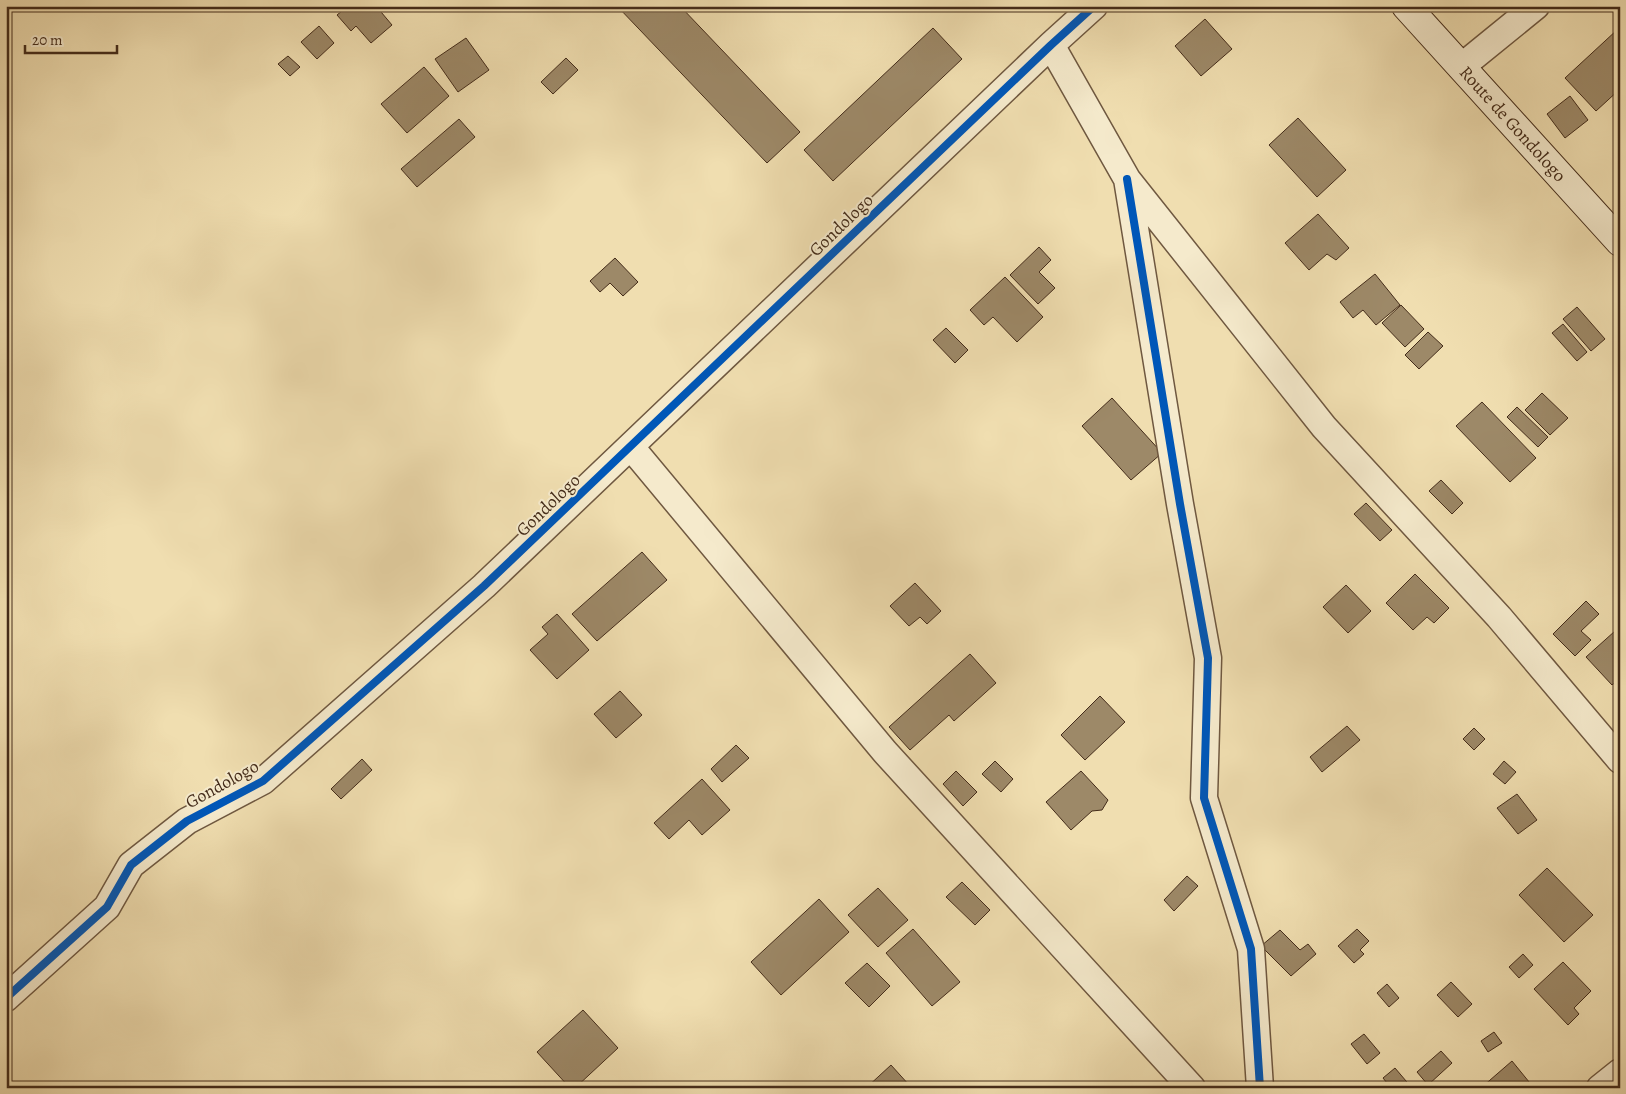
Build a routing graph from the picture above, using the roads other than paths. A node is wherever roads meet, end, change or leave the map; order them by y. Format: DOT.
graph roads {
  1 [pos="1094,6"];
  2 [pos="1406,6"];
  3 [pos="1536,6"];
  4 [pos="1051,44"];
  5 [pos="1461,67"];
  6 [pos="1127,179"];
  7 [pos="1620,242"];
  8 [pos="631,447"];
  9 [pos="1620,760"];
  10 [pos="6,998"];
  11 [pos="1620,1072"];
  12 [pos="1192,1088"];
  13 [pos="1260,1088"];
  14 [pos="1600,1088"];
  1 -- 4 [label="street, Gondologo"];
  2 -- 5 [label="street, Route de Gondologo"];
  3 -- 5 [label="street"];
  4 -- 6 [label="street"];
  4 -- 8 [label="street, Gondologo"];
  5 -- 7 [label="street, Route de Gondologo"];
  6 -- 9 [label="street"];
  6 -- 13 [label="street"];
  8 -- 10 [label="street, Gondologo"];
  8 -- 12 [label="street"];
  11 -- 14 [label="street"];
}
